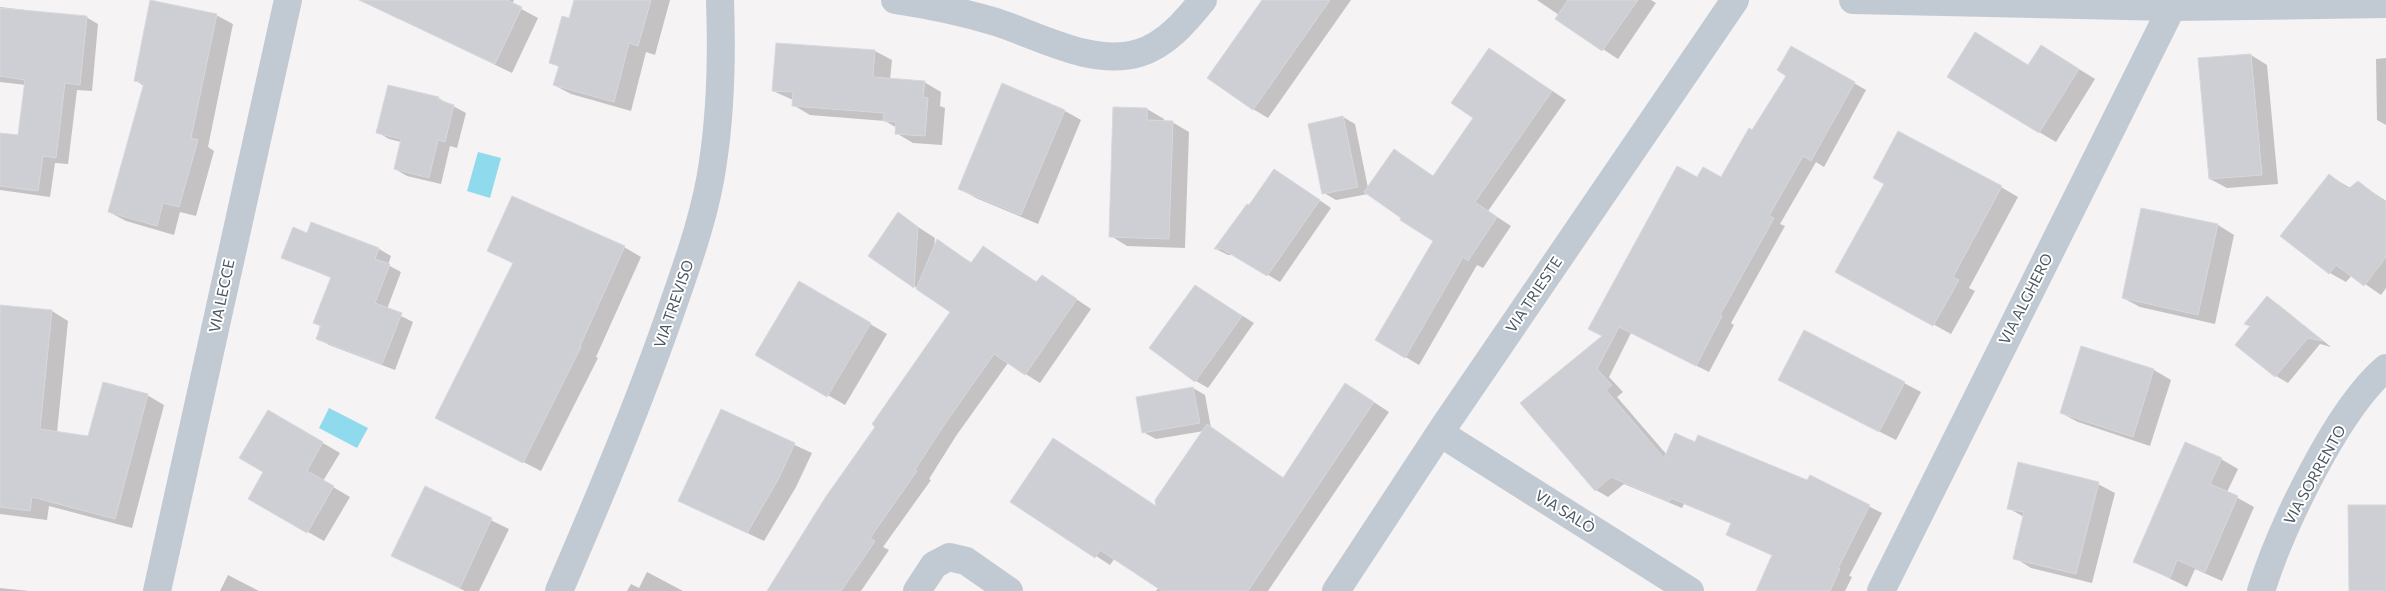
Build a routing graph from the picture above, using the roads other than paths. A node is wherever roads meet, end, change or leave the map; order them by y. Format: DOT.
graph roads {
  1 [pos="288,0"];
  2 [pos="720,0"];
  3 [pos="895,0"];
  4 [pos="1203,0"];
  5 [pos="1735,0"];
  6 [pos="1853,0"];
  7 [pos="2386,4"];
  8 [pos="2172,7"];
  9 [pos="2386,368"];
  10 [pos="1440,433"];
  11 [pos="157,591"];
  12 [pos="559,591"];
  13 [pos="917,591"];
  14 [pos="1009,591"];
  15 [pos="1336,591"];
  16 [pos="1690,591"];
  17 [pos="1881,591"];
  18 [pos="2261,591"];
  1 -- 11 [label="street, VIA LECCE"];
  2 -- 12 [label="street, VIA TREVISO"];
  3 -- 4 [label="street"];
  5 -- 10 [label="street, VIA TRIESTE"];
  6 -- 8 [label="street"];
  7 -- 8 [label="street"];
  8 -- 17 [label="street, VIA ALGHERO"];
  9 -- 18 [label="street, VIA SORRENTO"];
  10 -- 15 [label="street, VIA TRIESTE"];
  10 -- 16 [label="street, VIA SALÒ"];
  13 -- 14 [label="street"];
}
